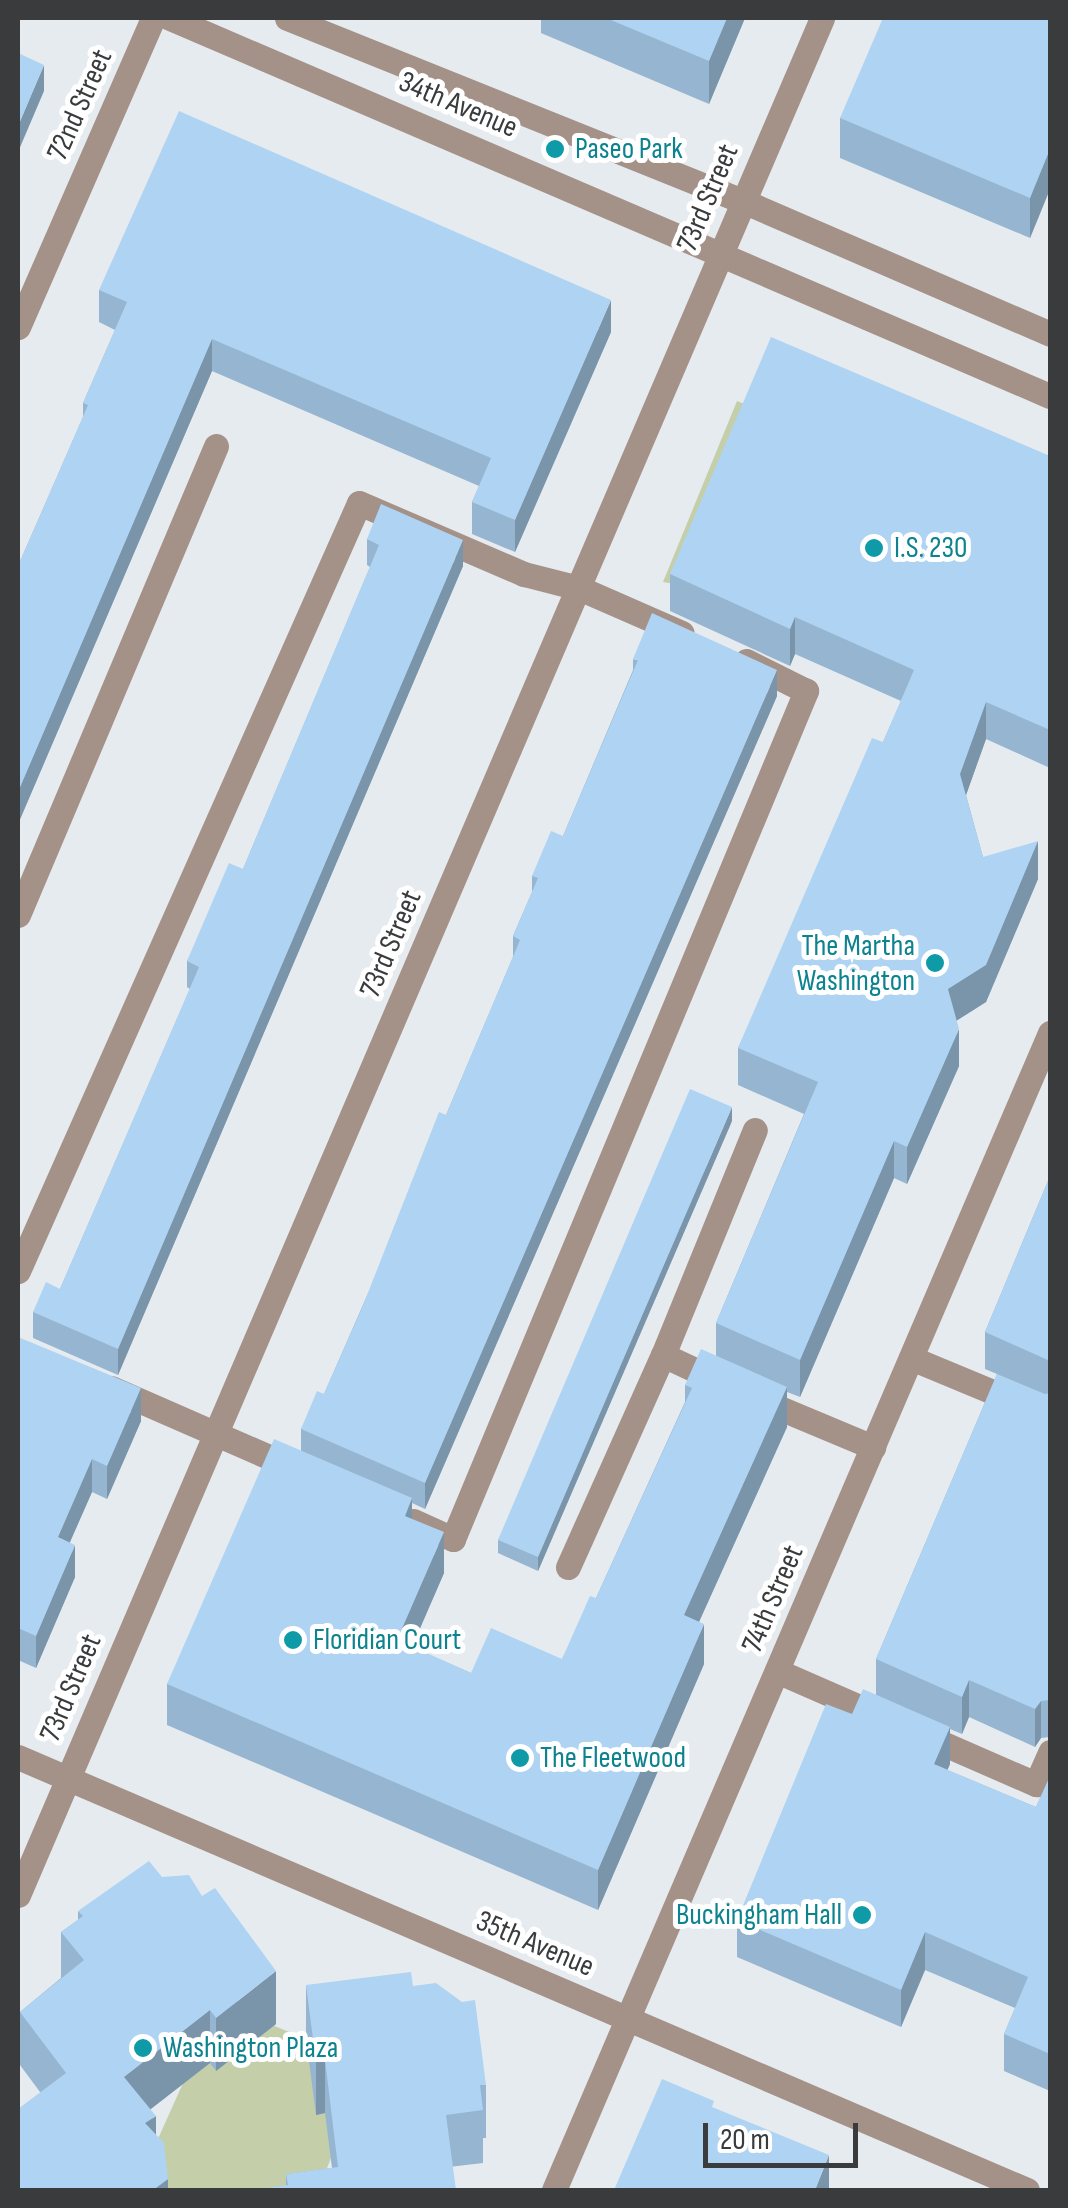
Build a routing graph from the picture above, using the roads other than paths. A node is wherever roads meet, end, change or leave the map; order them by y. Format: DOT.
graph roads {
  1 [pos="152,18"];
  2 [pos="170,18"];
  3 [pos="287,18"];
  4 [pos="822,18"];
  5 [pos="743,201"];
  6 [pos="720,253"];
  7 [pos="18,327"];
  8 [pos="1050,334"];
  9 [pos="1050,396"];
  10 [pos="216,446"];
  11 [pos="579,588"];
  12 [pos="24,882"];
  13 [pos="18,915"];
  14 [pos="1050,1032"];
  15 [pos="755,1130"];
  16 [pos="18,1271"];
  17 [pos="662,1355"];
  18 [pos="911,1358"];
  19 [pos="85,1378"];
  20 [pos="1050,1416"];
  21 [pos="216,1434"];
  22 [pos="872,1448"];
  23 [pos="310,1475"];
  24 [pos="392,1511"];
  25 [pos="568,1566"];
  26 [pos="777,1671"];
  27 [pos="1050,1752"];
  28 [pos="18,1757"];
  29 [pos="68,1779"];
  30 [pos="18,1894"];
  31 [pos="628,2020"];
  32 [pos="554,2190"];
  33 [pos="1027,2190"];
  1 -- 7 [label="street, 72nd Street"];
  2 -- 6 [label="street, 34th Avenue"];
  3 -- 5 [label="street, 34th Avenue"];
  4 -- 5 [label="street, 73rd Street"];
  5 -- 6 [label="street, 73rd Street"];
  5 -- 8 [label="street, 34th Avenue"];
  6 -- 9 [label="street, 34th Avenue"];
  6 -- 11 [label="street, 73rd Street"];
  10 -- 12 [label="street"];
  11 -- 16 [label="street"];
  11 -- 21 [label="street, 73rd Street"];
  11 -- 24 [label="street"];
  12 -- 13 [label="street"];
  14 -- 18 [label="street, 74th Street"];
  15 -- 17 [label="street"];
  17 -- 22 [label="street"];
  17 -- 25 [label="street"];
  18 -- 20 [label="street"];
  18 -- 22 [label="street, 74th Street"];
  19 -- 21 [label="street"];
  21 -- 23 [label="street"];
  21 -- 29 [label="street, 73rd Street"];
  22 -- 26 [label="street, 74th Street"];
  26 -- 27 [label="street"];
  26 -- 31 [label="street, 74th Street"];
  28 -- 29 [label="street, 35th Avenue"];
  29 -- 30 [label="street, 73rd Street"];
  29 -- 31 [label="street, 35th Avenue"];
  31 -- 32 [label="street, 74th Street"];
  31 -- 33 [label="street, 35th Avenue"];
}
